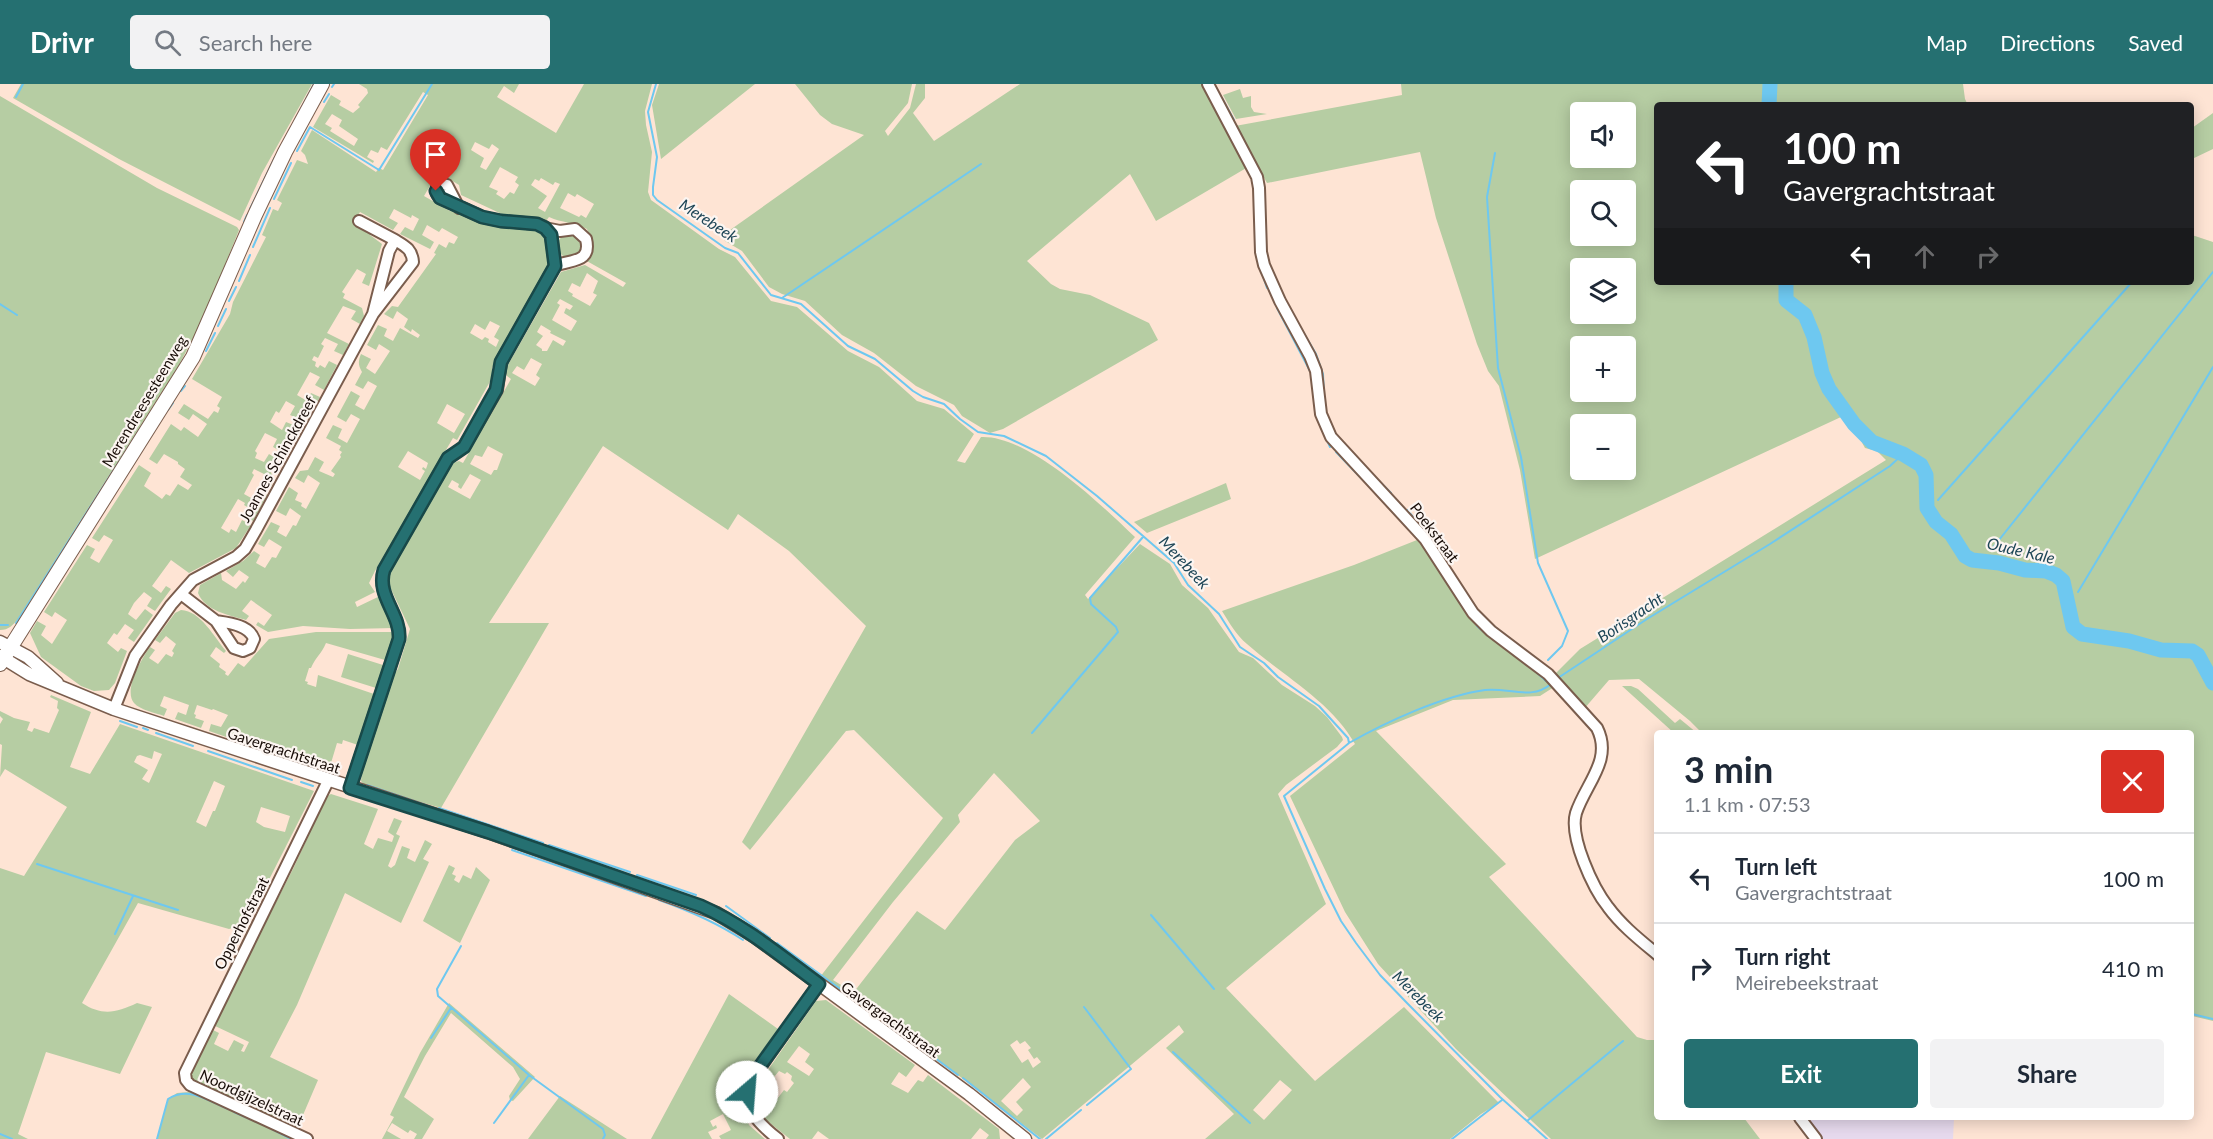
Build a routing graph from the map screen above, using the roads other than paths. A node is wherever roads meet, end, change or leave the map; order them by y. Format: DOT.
graph roads {
  1 [pos="322,84"];
  2 [pos="1208,84"];
  3 [pos="459,208"];
  4 [pos="359,221"];
  5 [pos="545,228"];
  6 [pos="395,240"];
  7 [pos="555,266"];
  8 [pos="373,314"];
  9 [pos="181,594"];
  10 [pos="216,621"];
  11 [pos="3,654"];
  12 [pos="114,709"];
  13 [pos="328,781"];
  14 [pos="350,788"];
  15 [pos="1654,952"];
  16 [pos="819,984"];
  17 [pos="186,1080"];
  18 [pos="1802,1120"];
  19 [pos="1018,1137"];
  20 [pos="307,1139"];
  21 [pos="778,1139"];
  22 [pos="1816,1139"];
  1 -- 11 [label="main road, Merendreesesteenweg"];
  2 -- 15 [label="street, Poekstraat"];
  3 -- 5 [label="street"];
  4 -- 6 [label="street, Joannes Schinckdreef"];
  5 -- 7 [label="street"];
  5 -- 7 [label="street"];
  6 -- 8 [label="street, Joannes Schinckdreef"];
  6 -- 8 [label="street, Joannes Schinckdreef"];
  7 -- 14 [label="street"];
  8 -- 9 [label="street, Joannes Schinckdreef"];
  9 -- 10 [label="street"];
  9 -- 12 [label="street, Joannes Schinckdreef"];
  11 -- 12 [label="street, Gavergrachtstraat"];
  12 -- 13 [label="street, Gavergrachtstraat"];
  13 -- 14 [label="street, Gavergrachtstraat"];
  13 -- 17 [label="street, Opperhofstraat"];
  14 -- 16 [label="street, Gavergrachtstraat"];
  16 -- 19 [label="street, Gavergrachtstraat"];
  16 -- 21 [label="street"];
  17 -- 20 [label="street, Noordgijzelstraat"];
  18 -- 22 [label="street"];
}
